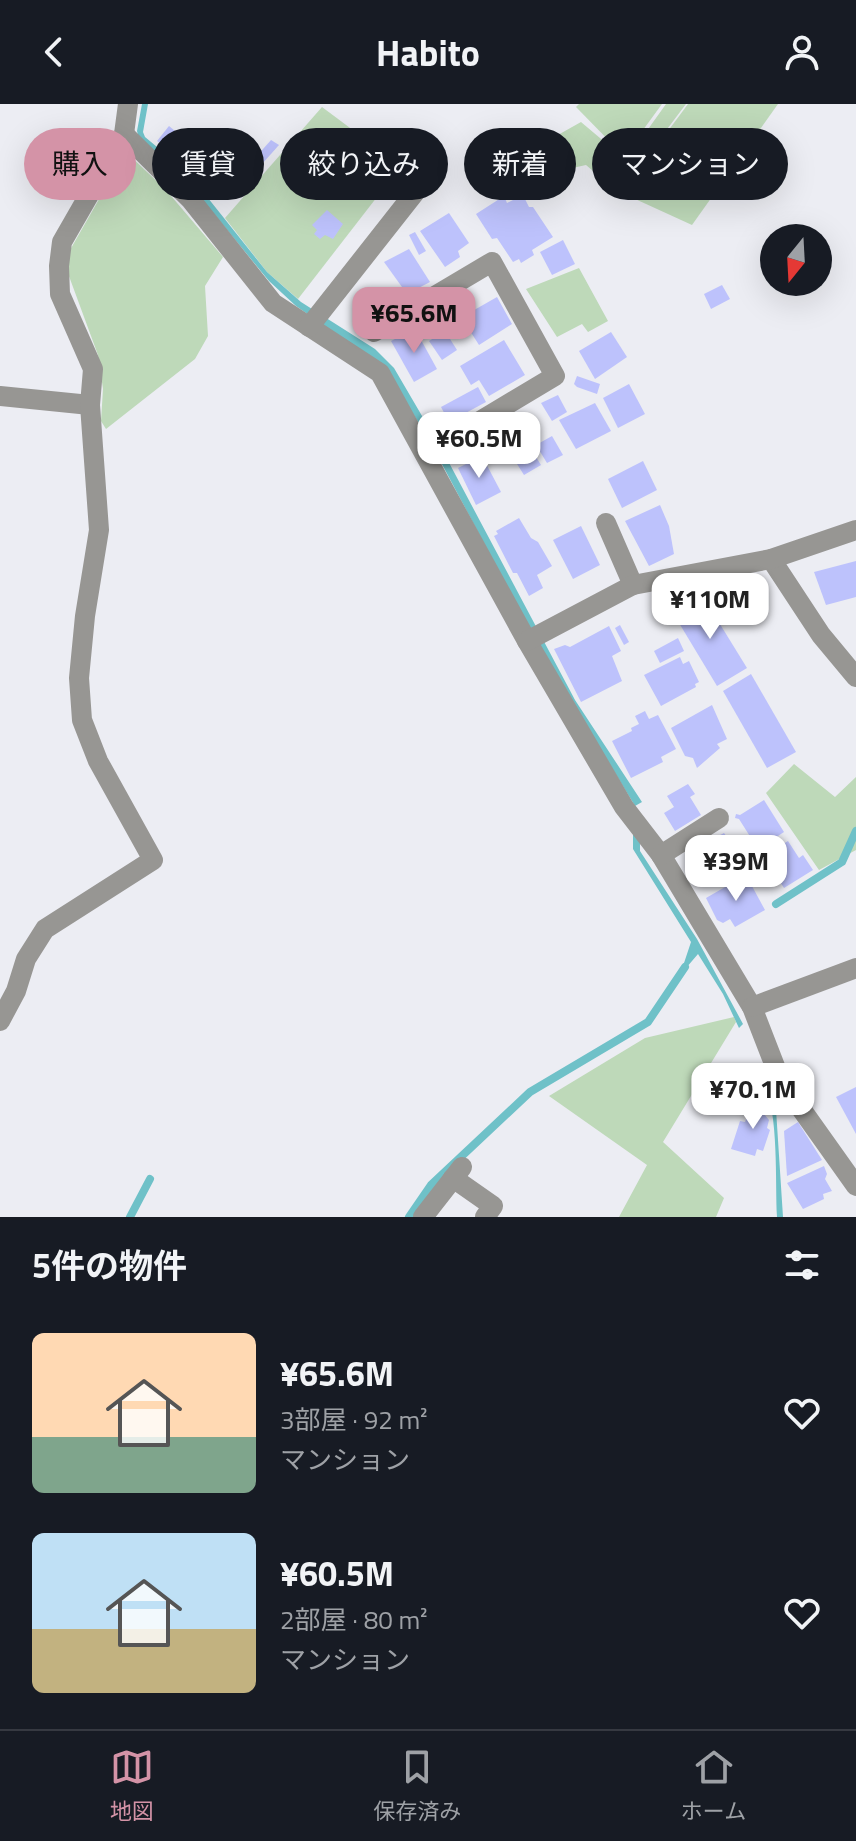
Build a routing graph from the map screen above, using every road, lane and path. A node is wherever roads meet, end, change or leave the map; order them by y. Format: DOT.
graph roads {
  1 [pos="128,104"];
  2 [pos="125,128"];
  3 [pos="136,146"];
  4 [pos="86,200"];
  5 [pos="409,200"];
  6 [pos="309,327"];
  7 [pos="374,332"];
  8 [pos="0,396"];
  9 [pos="90,405"];
  10 [pos="425,454"];
  11 [pos="606,523"];
  12 [pos="856,530"];
  13 [pos="771,559"];
  14 [pos="633,585"];
  15 [pos="527,641"];
  16 [pos="856,677"];
  17 [pos="719,818"];
  18 [pos="661,855"];
  19 [pos="856,968"];
  20 [pos="752,1007"];
  21 [pos="0,1021"];
  22 [pos="856,1186"];
  23 [pos="496,1213"];
  24 [pos="423,1217"];
  1 -- 2 [label="street"];
  3 -- 6 [label="street"];
  4 -- 9 [label="street"];
  5 -- 6 [label="street"];
  6 -- 10 [label="street"];
  7 -- 10 [label="street"];
  8 -- 9 [label="street"];
  9 -- 21 [label="street"];
  10 -- 15 [label="street"];
  11 -- 14 [label="street"];
  12 -- 13 [label="street"];
  13 -- 14 [label="street"];
  13 -- 16 [label="street"];
  14 -- 15 [label="street"];
  15 -- 18 [label="street"];
  17 -- 18 [label="street"];
  18 -- 20 [label="street"];
  19 -- 20 [label="street"];
  20 -- 22 [label="street"];
  23 -- 24 [label="street"];
}
